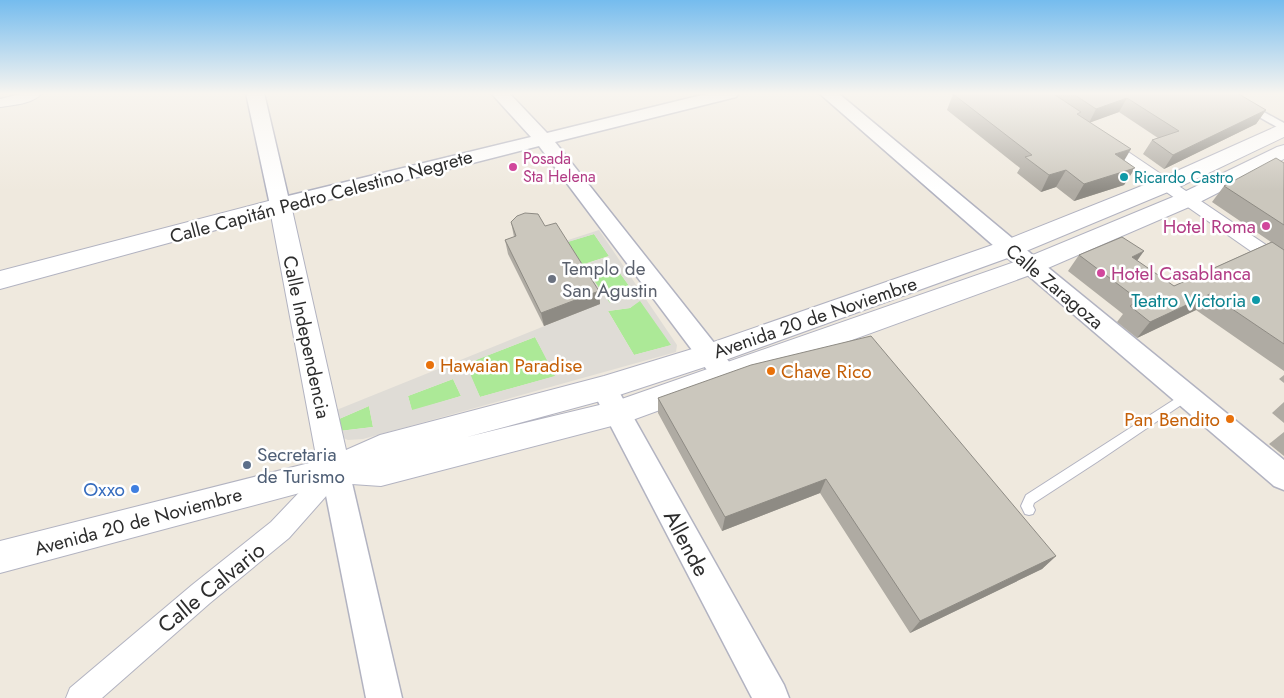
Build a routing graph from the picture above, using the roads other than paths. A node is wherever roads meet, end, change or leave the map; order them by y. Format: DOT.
graph roads {
  1 [pos="262,126"];
  2 [pos="531,126"];
  3 [pos="598,126"];
  4 [pos="866,126"];
  5 [pos="1284,128"];
  6 [pos="1095,136"];
  7 [pos="544,139"];
  8 [pos="1284,151"];
  9 [pos="1167,184"];
  10 [pos="1188,199"];
  11 [pos="280,205"];
  12 [pos="1021,257"];
  13 [pos="1284,266"];
  14 [pos="0,280"];
  15 [pos="717,365"];
  16 [pos="1186,396"];
  17 [pos="611,401"];
  18 [pos="335,470"];
  19 [pos="1284,477"];
  20 [pos="1029,510"];
  21 [pos="0,557"];
  22 [pos="80,698"];
  23 [pos="384,698"];
  24 [pos="771,698"];
  1 -- 11 [label="street, Calle Independencia"];
  2 -- 7 [label="street"];
  3 -- 7 [label="street, Calle Capitán Pedro Celestino Negrete"];
  4 -- 12 [label="street, Calle Zaragoza"];
  5 -- 9 [label="main road, Avenida 20 de Noviembre"];
  6 -- 9 [label="street"];
  7 -- 11 [label="street, Calle Capitán Pedro Celestino Negrete"];
  7 -- 15 [label="street"];
  8 -- 10 [label="main road, Avenida 20 de Noviembre"];
  9 -- 10 [label="street"];
  9 -- 12 [label="main road, Avenida 20 de Noviembre"];
  10 -- 12 [label="main road, Avenida 20 de Noviembre"];
  10 -- 13 [label="street"];
  11 -- 14 [label="main road, Calle Capitán Pedro Celestino Negrete"];
  11 -- 18 [label="main road, Calle Independencia"];
  12 -- 15 [label="main road, Avenida 20 de Noviembre"];
  12 -- 16 [label="street, Calle Zaragoza"];
  15 -- 17 [label="main road, Avenida 20 de Noviembre"];
  16 -- 19 [label="street, Calle Zaragoza"];
  16 -- 20 [label="lane"];
  17 -- 18 [label="main road, Avenida 20 de Noviembre"];
  17 -- 24 [label="street, Allende"];
  18 -- 21 [label="main road, Avenida 20 de Noviembre"];
  18 -- 22 [label="street, Calle Calvario"];
  18 -- 23 [label="street, Calle Independencia"];
}
